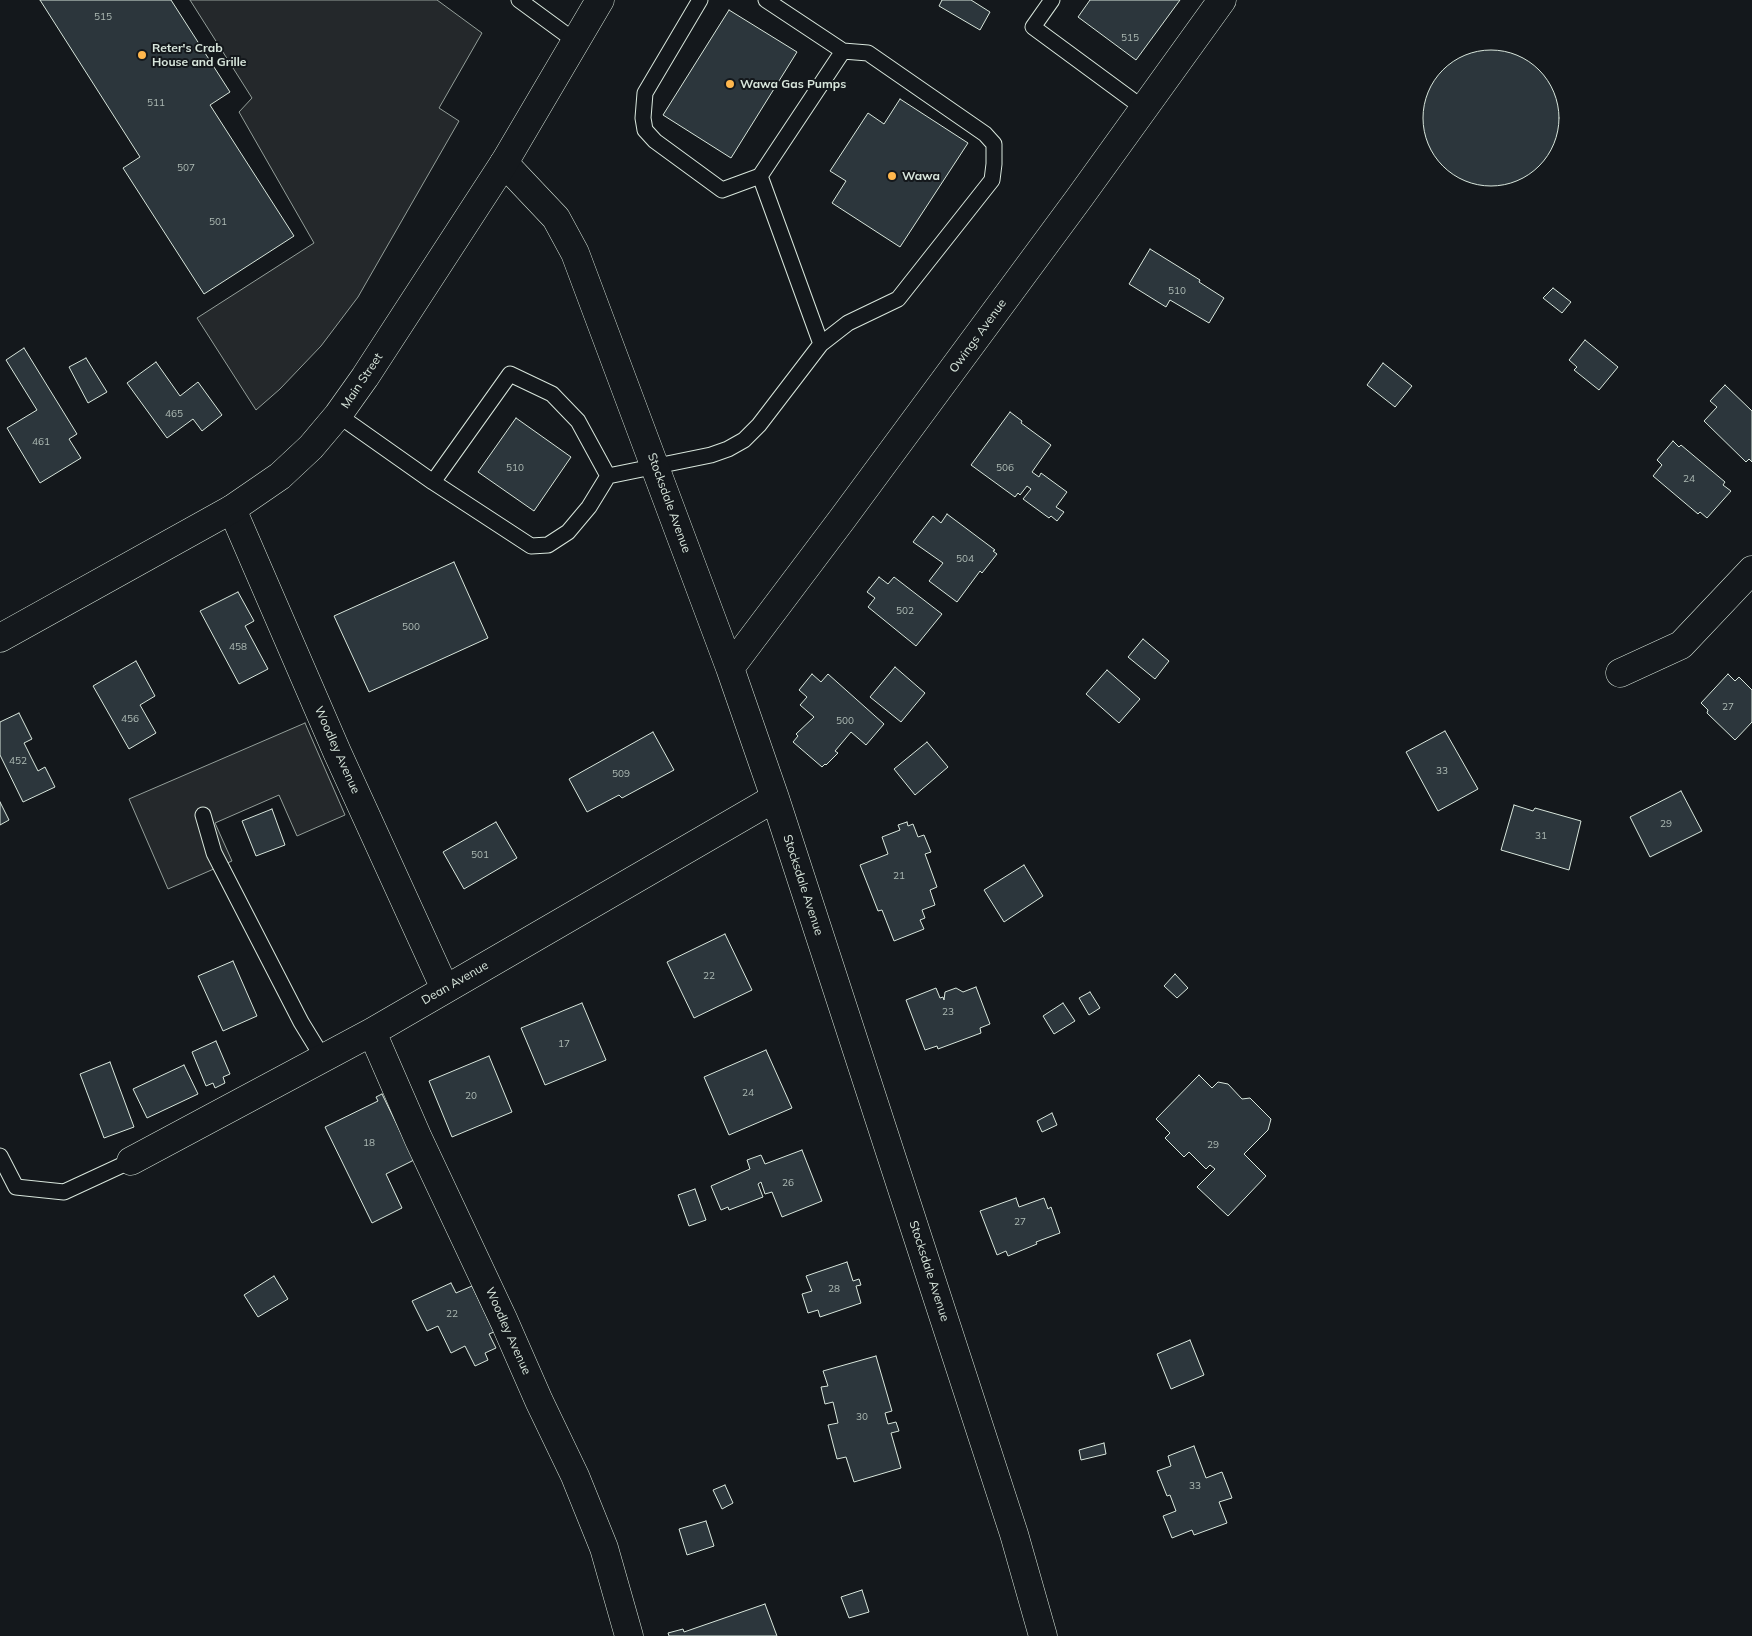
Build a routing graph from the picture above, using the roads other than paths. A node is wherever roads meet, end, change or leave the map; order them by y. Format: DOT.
graph roads {
  1 [pos="519,0"];
  2 [pos="600,0"];
  3 [pos="700,0"];
  4 [pos="766,0"];
  5 [pos="1052,0"];
  6 [pos="1222,0"];
  7 [pos="575,41"];
  8 [pos="843,51"];
  9 [pos="1143,108"];
  10 [pos="504,163"];
  11 [pos="760,176"];
  12 [pos="820,344"];
  13 [pos="338,415"];
  14 [pos="655,466"];
  15 [pos="608,476"];
  16 [pos="434,482"];
  17 [pos="232,509"];
  18 [pos="1752,570"];
  19 [pos="0,638"];
  20 [pos="730,668"];
  21 [pos="1620,673"];
  22 [pos="775,798"];
  23 [pos="203,815"];
  24 [pos="445,989"];
  25 [pos="372,1032"];
  26 [pos="323,1058"];
  27 [pos="0,1156"];
  28 [pos="131,1161"];
  29 [pos="629,1636"];
  30 [pos="1043,1636"];
  1 -- 7 [label="lane"];
  2 -- 7 [label="street, Main Street"];
  3 -- 11 [label="lane"];
  4 -- 8 [label="lane"];
  5 -- 9 [label="lane"];
  6 -- 9 [label="street, Owings Avenue"];
  7 -- 10 [label="street, Main Street"];
  8 -- 11 [label="lane"];
  8 -- 12 [label="lane"];
  9 -- 20 [label="street, Owings Avenue"];
  10 -- 13 [label="street, Main Street"];
  10 -- 14 [label="street, Stocksdale Avenue"];
  11 -- 12 [label="lane"];
  12 -- 14 [label="lane"];
  13 -- 16 [label="lane"];
  13 -- 17 [label="street, Main Street"];
  14 -- 15 [label="lane"];
  14 -- 20 [label="street, Stocksdale Avenue"];
  15 -- 16 [label="lane"];
  15 -- 16 [label="lane"];
  17 -- 19 [label="street, Main Street"];
  17 -- 24 [label="street, Woodley Avenue"];
  18 -- 21 [label="street"];
  20 -- 22 [label="street, Stocksdale Avenue"];
  22 -- 24 [label="street, Dean Avenue"];
  22 -- 30 [label="street, Stocksdale Avenue"];
  23 -- 26 [label="lane"];
  24 -- 25 [label="street, Dean Avenue"];
  25 -- 26 [label="street, Dean Avenue"];
  25 -- 29 [label="street, Woodley Avenue"];
  26 -- 28 [label="street, Dean Avenue"];
  27 -- 28 [label="lane"];
}
